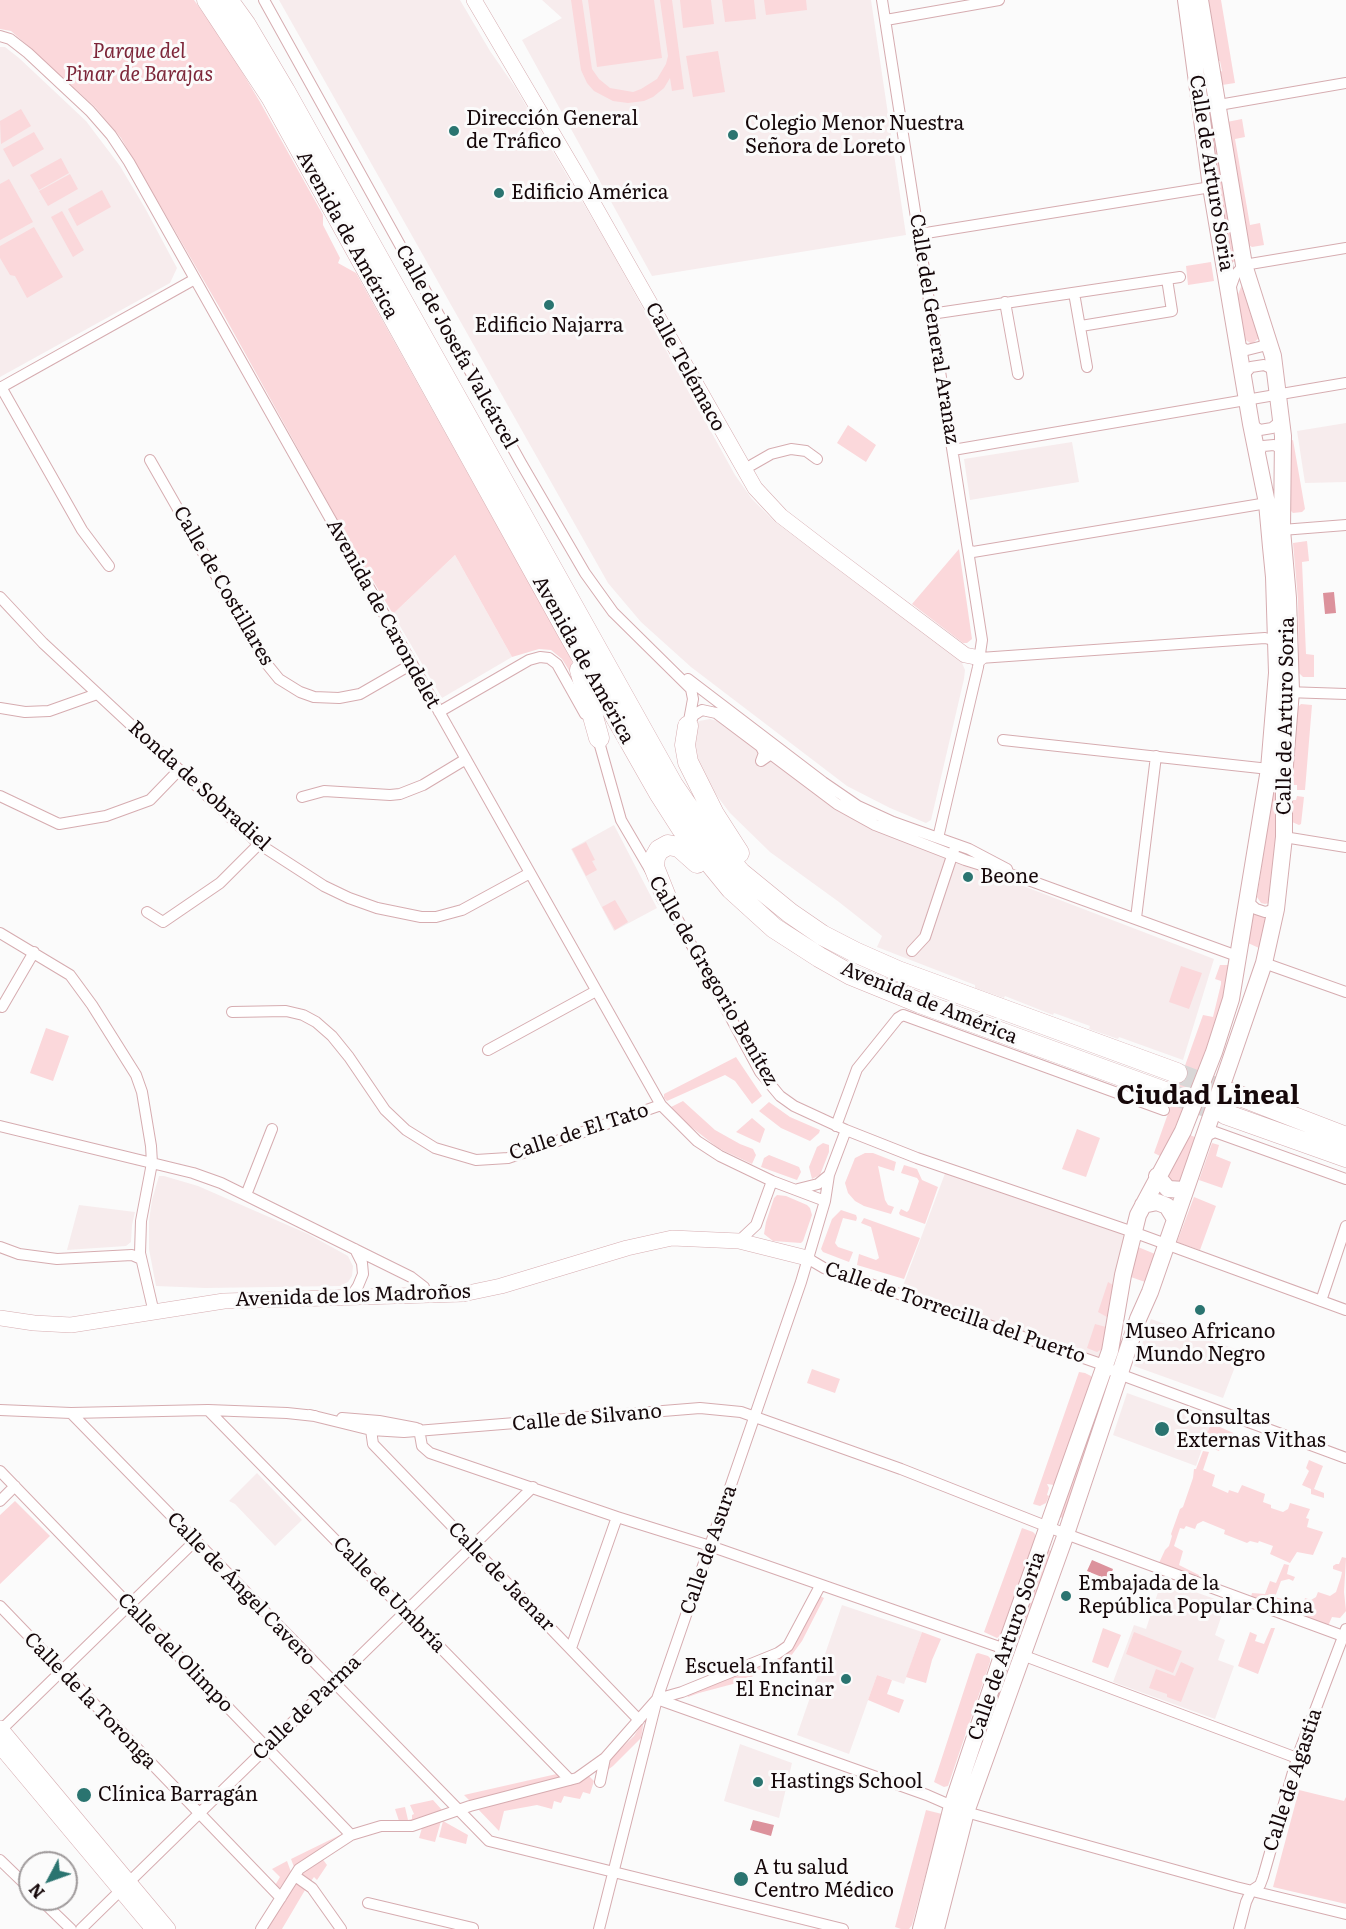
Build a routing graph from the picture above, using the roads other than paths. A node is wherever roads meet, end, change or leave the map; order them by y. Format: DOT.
graph roads {
  1 [pos="207,0"];
  2 [pos="228,0"];
  3 [pos="263,0"];
  4 [pos="474,0"];
  5 [pos="882,0"];
  6 [pos="999,0"];
  7 [pos="1186,0"];
  8 [pos="1200,0"];
  9 [pos="886,20"];
  10 [pos="0,36"];
  11 [pos="1346,82"];
  12 [pos="1218,105"];
  13 [pos="1200,108"];
  14 [pos="1211,187"];
  15 [pos="920,234"];
  16 [pos="1346,248"];
  17 [pos="1244,265"];
  18 [pos="1180,277"];
  19 [pos="195,279"];
  20 [pos="1167,279"];
  21 [pos="1229,290"];
  22 [pos="1074,293"];
  23 [pos="1005,302"];
  24 [pos="931,314"];
  25 [pos="1081,326"];
  26 [pos="1267,337"];
  27 [pos="1238,346"];
  28 [pos="1087,366"];
  29 [pos="1275,370"];
  30 [pos="1018,374"];
  31 [pos="1242,376"];
  32 [pos="1346,383"];
  33 [pos="0,388"];
  34 [pos="1279,394"];
  35 [pos="1247,400"];
  36 [pos="1282,420"];
  37 [pos="1251,424"];
  38 [pos="953,450"];
  39 [pos="1284,450"];
  40 [pos="1257,455"];
  41 [pos="817,459"];
  42 [pos="150,460"];
  43 [pos="743,470"];
  44 [pos="1267,504"];
  45 [pos="1346,525"];
  46 [pos="1282,530"];
  47 [pos="968,550"];
  48 [pos="109,566"];
  49 [pos="0,597"];
  50 [pos="568,633"];
  51 [pos="1277,641"];
  52 [pos="980,658"];
  53 [pos="664,663"];
  54 [pos="412,664"];
  55 [pos="97,694"];
  56 [pos="1346,694"];
  57 [pos="1283,696"];
  58 [pos="0,708"];
  59 [pos="439,712"];
  60 [pos="688,726"];
  61 [pos="599,738"];
  62 [pos="1003,740"];
  63 [pos="1156,756"];
  64 [pos="466,759"];
  65 [pos="1269,769"];
  66 [pos="179,770"];
  67 [pos="801,771"];
  68 [pos="0,796"];
  69 [pos="302,797"];
  70 [pos="875,819"];
  71 [pos="1284,837"];
  72 [pos="938,838"];
  73 [pos="260,844"];
  74 [pos="1346,847"];
  75 [pos="954,850"];
  76 [pos="530,873"];
  77 [pos="666,897"];
  78 [pos="1247,902"];
  79 [pos="1276,909"];
  80 [pos="147,912"];
  81 [pos="1136,918"];
  82 [pos="774,928"];
  83 [pos="0,933"];
  84 [pos="822,935"];
  85 [pos="912,951"];
  86 [pos="34,952"];
  87 [pos="1237,956"];
  88 [pos="1264,963"];
  89 [pos="596,992"];
  90 [pos="1346,992"];
  91 [pos="1231,999"];
  92 [pos="1250,1006"];
  93 [pos="2,1007"];
  94 [pos="232,1012"];
  95 [pos="488,1050"];
  96 [pos="1177,1073"];
  97 [pos="1232,1093"];
  98 [pos="1166,1101"];
  99 [pos="661,1105"];
  100 [pos="1225,1114"];
  101 [pos="0,1126"];
  102 [pos="841,1128"];
  103 [pos="272,1129"];
  104 [pos="1204,1137"];
  105 [pos="1346,1137"];
  106 [pos="1346,1157"];
  107 [pos="152,1163"];
  108 [pos="830,1175"];
  109 [pos="1157,1176"];
  110 [pos="1346,1179"];
  111 [pos="772,1181"];
  112 [pos="794,1189"];
  113 [pos="1185,1190"];
  114 [pos="246,1195"];
  115 [pos="825,1201"];
  116 [pos="1143,1205"];
  117 [pos="1175,1220"];
  118 [pos="756,1225"];
  119 [pos="1346,1226"];
  120 [pos="1133,1232"];
  121 [pos="739,1241"];
  122 [pos="759,1245"];
  123 [pos="1166,1245"];
  124 [pos="0,1247"];
  125 [pos="356,1249"];
  126 [pos="807,1258"];
  127 [pos="141,1259"];
  128 [pos="427,1296"];
  129 [pos="350,1298"];
  130 [pos="1321,1301"];
  131 [pos="1346,1310"];
  132 [pos="154,1313"];
  133 [pos="0,1318"];
  134 [pos="1117,1319"];
  135 [pos="1138,1319"];
  136 [pos="1112,1370"];
  137 [pos="0,1410"];
  138 [pos="207,1410"];
  139 [pos="71,1413"];
  140 [pos="310,1415"];
  141 [pos="754,1416"];
  142 [pos="380,1421"];
  143 [pos="419,1429"];
  144 [pos="370,1430"];
  145 [pos="1346,1458"];
  146 [pos="0,1471"];
  147 [pos="15,1486"];
  148 [pos="533,1487"];
  149 [pos="0,1501"];
  150 [pos="617,1517"];
  151 [pos="1048,1527"];
  152 [pos="1066,1534"];
  153 [pos="195,1541"];
  154 [pos="710,1546"];
  155 [pos="471,1547"];
  156 [pos="820,1586"];
  157 [pos="129,1605"];
  158 [pos="0,1606"];
  159 [pos="405,1611"];
  160 [pos="1345,1633"];
  161 [pos="571,1648"];
  162 [pos="1005,1649"];
  163 [pos="1022,1656"];
  164 [pos="62,1671"];
  165 [pos="333,1683"];
  166 [pos="657,1699"];
  167 [pos="639,1720"];
  168 [pos="0,1734"];
  169 [pos="266,1748"];
  170 [pos="605,1758"];
  171 [pos="1297,1758"];
  172 [pos="570,1780"];
  173 [pos="600,1782"];
  174 [pos="959,1809"];
  175 [pos="459,1810"];
  176 [pos="199,1814"];
  177 [pos="351,1835"];
  178 [pos="0,1860"];
  179 [pos="614,1873"];
  180 [pos="295,1876"];
  181 [pos="18,1877"];
  182 [pos="125,1886"];
  183 [pos="1251,1891"];
  184 [pos="281,1898"];
  185 [pos="368,1903"];
  186 [pos="52,1911"];
  187 [pos="1346,1914"];
  188 [pos="428,1917"];
  189 [pos="473,1928"];
  190 [pos="71,1929"];
  191 [pos="81,1929"];
  192 [pos="153,1929"];
  193 [pos="168,1929"];
  194 [pos="261,1929"];
  195 [pos="341,1929"];
  196 [pos="425,1929"];
  197 [pos="599,1929"];
  198 [pos="843,1929"];
  199 [pos="921,1929"];
  200 [pos="936,1929"];
  201 [pos="1239,1929"];
  1 -- 50 [label="highway, Avenida de América"];
  2 -- 84 [label="highway, Avenida de América"];
  3 -- 53 [label="street, Calle de Josefa Valcárcel"];
  4 -- 43 [label="street, Calle Telémaco"];
  5 -- 9 [label="street, Calle del General Aranaz"];
  6 -- 9 [label="street"];
  7 -- 13 [label="main road, Calle de Arturo Soria"];
  8 -- 12 [label="main road, Calle de Arturo Soria"];
  9 -- 15 [label="street, Calle del General Aranaz"];
  10 -- 19 [label="street, Avenida de Carondelet"];
  11 -- 12 [label="street"];
  12 -- 13 [label="street"];
  12 -- 17 [label="main road, Calle de Arturo Soria"];
  13 -- 14 [label="main road, Calle de Arturo Soria"];
  14 -- 15 [label="street"];
  14 -- 21 [label="main road, Calle de Arturo Soria"];
  15 -- 24 [label="street, Calle del General Aranaz"];
  16 -- 17 [label="street"];
  17 -- 21 [label="street"];
  17 -- 26 [label="main road, Calle de Arturo Soria"];
  18 -- 20 [label="street"];
  19 -- 33 [label="street"];
  19 -- 54 [label="street, Avenida de Carondelet"];
  20 -- 22 [label="street"];
  20 -- 25 [label="street"];
  21 -- 27 [label="main road, Calle de Arturo Soria"];
  22 -- 23 [label="street"];
  22 -- 25 [label="street"];
  23 -- 24 [label="street"];
  23 -- 30 [label="street"];
  24 -- 38 [label="street, Calle del General Aranaz"];
  25 -- 28 [label="street"];
  26 -- 27 [label="street"];
  26 -- 29 [label="main road, Calle de Arturo Soria"];
  27 -- 31 [label="main road, Calle de Arturo Soria"];
  29 -- 31 [label="street"];
  29 -- 34 [label="main road, Calle de Arturo Soria"];
  31 -- 35 [label="main road, Calle de Arturo Soria"];
  32 -- 34 [label="street"];
  33 -- 48 [label="street"];
  34 -- 35 [label="street"];
  34 -- 36 [label="main road, Calle de Arturo Soria"];
  35 -- 37 [label="main road, Calle de Arturo Soria"];
  35 -- 38 [label="street"];
  36 -- 37 [label="street"];
  36 -- 39 [label="main road, Calle de Arturo Soria"];
  37 -- 40 [label="main road, Calle de Arturo Soria"];
  38 -- 47 [label="street, Calle del General Aranaz"];
  39 -- 40 [label="street"];
  39 -- 46 [label="main road, Calle de Arturo Soria"];
  40 -- 44 [label="main road, Calle de Arturo Soria"];
  41 -- 43 [label="street"];
  42 -- 54 [label="street, Calle de Costillares"];
  43 -- 52 [label="street, Calle Telémaco"];
  44 -- 47 [label="street"];
  44 -- 51 [label="main road, Calle de Arturo Soria"];
  45 -- 46 [label="street"];
  46 -- 57 [label="main road, Calle de Arturo Soria"];
  47 -- 52 [label="street, Calle del General Aranaz"];
  49 -- 55 [label="street, Ronda de Sobradiel"];
  50 -- 61 [label="highway"];
  50 -- 82 [label="highway, Avenida de América"];
  51 -- 52 [label="street"];
  51 -- 57 [label="main road, Calle de Arturo Soria"];
  52 -- 72 [label="street, Calle del General Aranaz"];
  53 -- 60 [label="street, Calle de Josefa Valcárcel"];
  53 -- 67 [label="street, Calle de Josefa Valcárcel"];
  54 -- 59 [label="street, Avenida de Carondelet"];
  55 -- 58 [label="street"];
  55 -- 66 [label="street, Ronda de Sobradiel"];
  56 -- 57 [label="street"];
  57 -- 65 [label="main road, Calle de Arturo Soria"];
  57 -- 71 [label="main road, Calle de Arturo Soria"];
  59 -- 61 [label="street, Calle de Gregorio Benítez"];
  59 -- 64 [label="street, Avenida de Carondelet"];
  60 -- 67 [label="street, Calle de Josefa Valcárcel"];
  60 -- 84 [label="highway"];
  61 -- 77 [label="street, Calle de Gregorio Benítez"];
  62 -- 63 [label="street"];
  63 -- 65 [label="street"];
  63 -- 81 [label="street"];
  64 -- 69 [label="street"];
  64 -- 76 [label="street, Avenida de Carondelet"];
  65 -- 78 [label="main road, Calle de Arturo Soria"];
  66 -- 68 [label="street"];
  66 -- 73 [label="street, Ronda de Sobradiel"];
  67 -- 70 [label="street, Calle de Josefa Valcárcel"];
  67 -- 70 [label="street, Calle de Josefa Valcárcel"];
  70 -- 72 [label="street, Calle de Josefa Valcárcel"];
  70 -- 75 [label="street, Calle de Josefa Valcárcel"];
  71 -- 74 [label="street"];
  71 -- 79 [label="main road, Calle de Arturo Soria"];
  72 -- 75 [label="street, Calle de Josefa Valcárcel"];
  73 -- 76 [label="street, Ronda de Sobradiel"];
  73 -- 80 [label="street"];
  75 -- 81 [label="street, Calle de Josefa Valcárcel"];
  75 -- 85 [label="street"];
  76 -- 89 [label="street, Avenida de Carondelet"];
  77 -- 82 [label="highway"];
  77 -- 102 [label="street, Calle de Gregorio Benítez"];
  78 -- 79 [label="street"];
  78 -- 87 [label="main road, Calle de Arturo Soria"];
  79 -- 88 [label="main road, Calle de Arturo Soria"];
  81 -- 87 [label="street, Calle de Josefa Valcárcel"];
  82 -- 98 [label="highway, Avenida de América"];
  83 -- 86 [label="street"];
  84 -- 96 [label="highway, Avenida de América"];
  86 -- 93 [label="street"];
  86 -- 107 [label="street"];
  87 -- 88 [label="main road"];
  87 -- 91 [label="main road, Calle de Arturo Soria"];
  88 -- 90 [label="street"];
  88 -- 92 [label="main road, Calle de Arturo Soria"];
  89 -- 95 [label="street"];
  89 -- 99 [label="street, Avenida de Carondelet"];
  91 -- 92 [label="street"];
  91 -- 109 [label="main road, Calle de Arturo Soria"];
  92 -- 104 [label="main road, Calle de Arturo Soria"];
  94 -- 99 [label="street, Calle de El Tato"];
  97 -- 105 [label="highway"];
  98 -- 102 [label="street, Calle de Asura"];
  99 -- 111 [label="street, Avenida de Carondelet"];
  100 -- 106 [label="highway"];
  101 -- 107 [label="street"];
  102 -- 108 [label="street, Calle de Asura"];
  102 -- 120 [label="street, Calle de Gregorio Benítez"];
  103 -- 114 [label="street"];
  104 -- 110 [label="street"];
  104 -- 113 [label="main road, Calle de Arturo Soria"];
  107 -- 114 [label="street"];
  107 -- 127 [label="street"];
  108 -- 112 [label="street"];
  108 -- 115 [label="street, Calle de Asura"];
  109 -- 113 [label="main road"];
  109 -- 116 [label="main road, Calle de Arturo Soria"];
  111 -- 112 [label="street, Avenida de Carondelet"];
  111 -- 118 [label="street"];
  112 -- 115 [label="street, Avenida de Carondelet"];
  113 -- 117 [label="main road, Calle de Arturo Soria"];
  114 -- 125 [label="street"];
  115 -- 126 [label="street, Calle de Asura"];
  116 -- 117 [label="main road"];
  116 -- 120 [label="main road, Calle de Arturo Soria"];
  117 -- 123 [label="main road, Calle de Arturo Soria"];
  118 -- 121 [label="street"];
  118 -- 122 [label="street"];
  119 -- 130 [label="street"];
  120 -- 123 [label="street"];
  120 -- 134 [label="main road, Calle de Arturo Soria"];
  121 -- 122 [label="street, Avenida de los Madroños"];
  121 -- 128 [label="street, Avenida de los Madroños"];
  122 -- 126 [label="street, Avenida de los Madroños"];
  123 -- 130 [label="street"];
  123 -- 135 [label="main road, Calle de Arturo Soria"];
  124 -- 127 [label="street"];
  125 -- 128 [label="street"];
  125 -- 129 [label="street"];
  126 -- 136 [label="street, Calle de Torrecilla del Puerto"];
  126 -- 141 [label="street, Calle de Asura"];
  127 -- 132 [label="street"];
  128 -- 129 [label="street, Avenida de los Madroños"];
  129 -- 132 [label="street, Avenida de los Madroños"];
  130 -- 131 [label="street"];
  132 -- 133 [label="street, Avenida de los Madroños"];
  134 -- 135 [label="main road"];
  134 -- 136 [label="main road, Calle de Arturo Soria"];
  135 -- 136 [label="main road, Calle de Arturo Soria"];
  136 -- 145 [label="street, Calle de Torrecilla del Puerto"];
  136 -- 151 [label="main road, Calle de Arturo Soria"];
  136 -- 152 [label="main road, Calle de Arturo Soria"];
  137 -- 139 [label="street, Calle de Silvano"];
  138 -- 139 [label="street, Calle de Silvano"];
  138 -- 140 [label="street, Calle de Silvano"];
  138 -- 159 [label="street, Calle de Umbría"];
  139 -- 153 [label="street, Calle de Ángel Cavero"];
  140 -- 142 [label="street, Calle de Silvano"];
  140 -- 144 [label="street, Calle de Silvano"];
  141 -- 143 [label="street, Calle de Silvano"];
  141 -- 151 [label="street, Calle de Silvano"];
  141 -- 154 [label="street, Calle de Asura"];
  142 -- 143 [label="street, Calle de Silvano"];
  142 -- 144 [label="street"];
  143 -- 144 [label="street, Calle de Silvano"];
  143 -- 148 [label="street"];
  144 -- 155 [label="street, Calle de Jaenar"];
  146 -- 147 [label="street, Calle del Olimpo"];
  147 -- 149 [label="street"];
  147 -- 157 [label="street, Calle del Olimpo"];
  148 -- 150 [label="street"];
  148 -- 155 [label="street, Calle de Parma"];
  150 -- 154 [label="street"];
  150 -- 161 [label="street"];
  151 -- 152 [label="street, Calle de Silvano"];
  151 -- 162 [label="main road, Calle de Arturo Soria"];
  152 -- 160 [label="street, Calle de Silvano"];
  152 -- 163 [label="main road, Calle de Arturo Soria"];
  153 -- 157 [label="street"];
  153 -- 165 [label="street, Calle de Ángel Cavero"];
  154 -- 156 [label="street"];
  154 -- 166 [label="street, Calle de Asura"];
  155 -- 159 [label="street, Calle de Parma"];
  155 -- 161 [label="street, Calle de Jaenar"];
  156 -- 162 [label="street"];
  156 -- 166 [label="street"];
  157 -- 164 [label="street"];
  157 -- 169 [label="street, Calle del Olimpo"];
  158 -- 164 [label="street, Calle de la Toronga"];
  159 -- 165 [label="street, Calle de Parma"];
  159 -- 172 [label="street, Calle de Umbría"];
  160 -- 171 [label="street, Calle de Agastia"];
  161 -- 167 [label="street, Calle de Jaenar"];
  162 -- 174 [label="main road, Calle de Arturo Soria"];
  163 -- 171 [label="street"];
  163 -- 174 [label="main road, Calle de Arturo Soria"];
  164 -- 168 [label="street"];
  164 -- 176 [label="street, Calle de la Toronga"];
  165 -- 169 [label="street, Calle de Parma"];
  165 -- 175 [label="street, Calle de Ángel Cavero"];
  166 -- 167 [label="street"];
  166 -- 174 [label="street"];
  166 -- 179 [label="street, Calle de Asura"];
  167 -- 170 [label="street"];
  168 -- 182 [label="street"];
  169 -- 176 [label="street, Calle de Parma"];
  169 -- 177 [label="street, Calle del Olimpo"];
  170 -- 172 [label="street"];
  170 -- 173 [label="street"];
  171 -- 183 [label="street, Calle de Agastia"];
  172 -- 175 [label="street"];
  174 -- 183 [label="street"];
  174 -- 199 [label="main road, Calle de Arturo Soria"];
  174 -- 200 [label="main road, Calle de Arturo Soria"];
  175 -- 177 [label="street"];
  175 -- 179 [label="street, Calle de Ángel Cavero"];
  176 -- 182 [label="street, Calle de Parma"];
  176 -- 184 [label="street, Calle de la Toronga"];
  177 -- 180 [label="street"];
  178 -- 181 [label="street"];
  179 -- 197 [label="street, Calle de Asura"];
  179 -- 198 [label="street"];
  180 -- 184 [label="street"];
  180 -- 195 [label="street"];
  182 -- 191 [label="street, Calle de Parma"];
  182 -- 192 [label="street"];
  182 -- 193 [label="street"];
  183 -- 187 [label="street"];
  183 -- 201 [label="street, Calle de Agastia"];
  184 -- 194 [label="street"];
  185 -- 188 [label="street"];
  186 -- 190 [label="street"];
  188 -- 189 [label="street"];
  188 -- 196 [label="street"];
}
